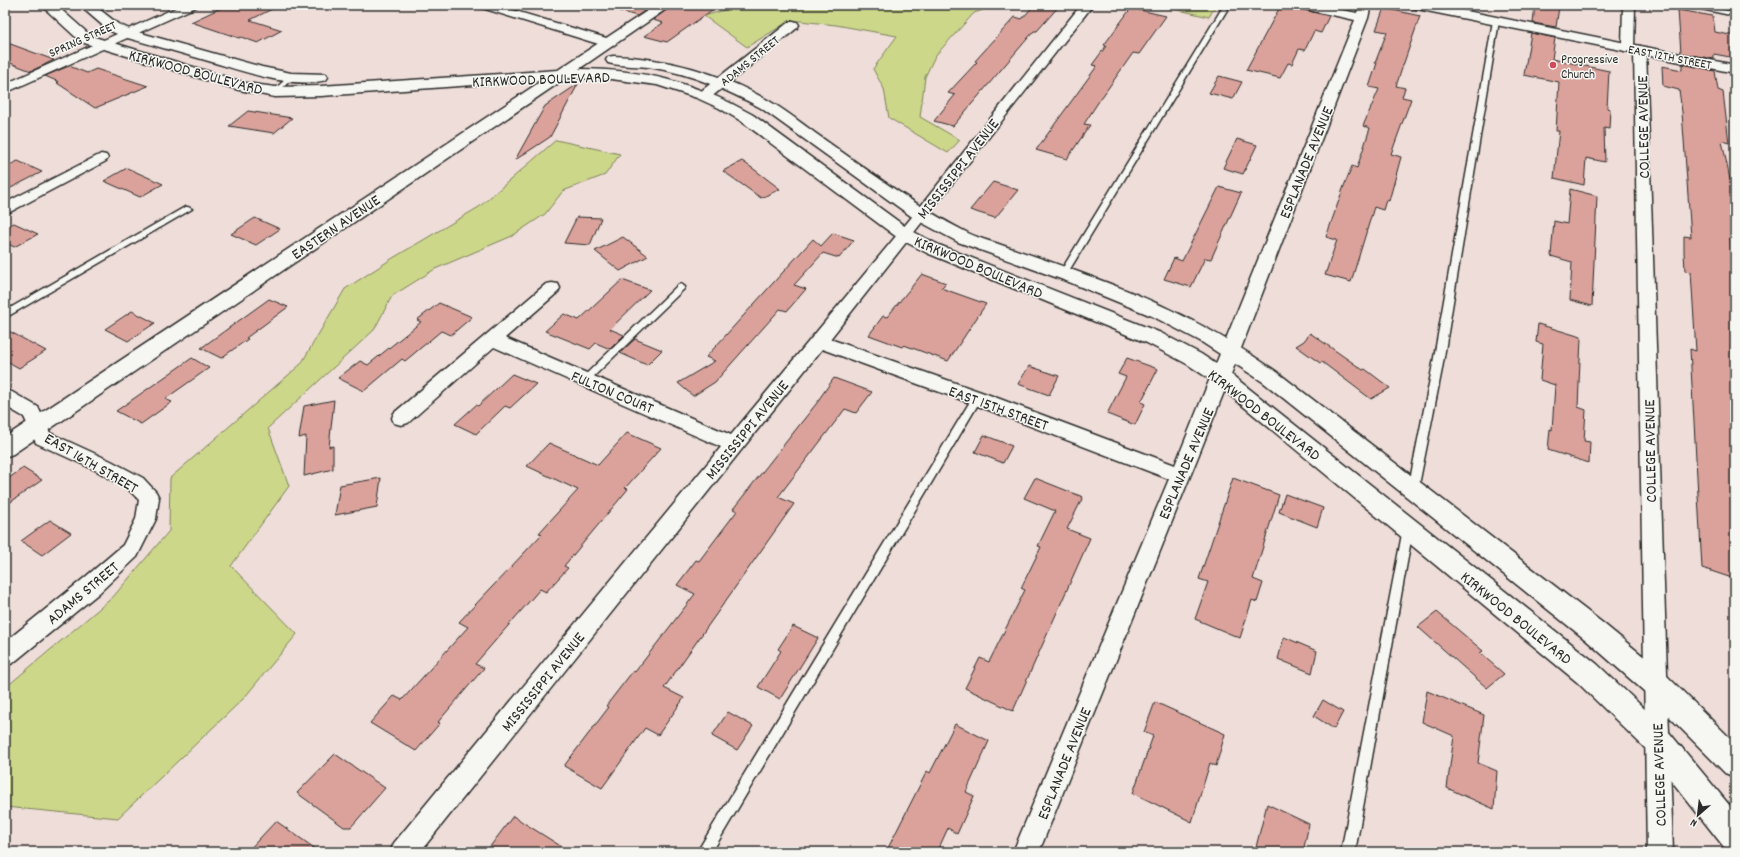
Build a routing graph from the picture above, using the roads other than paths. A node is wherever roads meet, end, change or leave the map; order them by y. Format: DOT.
graph roads {
  1 [pos="48,5"];
  2 [pos="86,5"];
  3 [pos="192,5"];
  4 [pos="482,5"];
  5 [pos="665,5"];
  6 [pos="1087,5"];
  7 [pos="1227,5"];
  8 [pos="1300,5"];
  9 [pos="1417,5"];
  10 [pos="1629,5"];
  11 [pos="1685,5"];
  12 [pos="1364,11"];
  13 [pos="1735,14"];
  14 [pos="1496,21"];
  15 [pos="793,25"];
  16 [pos="129,34"];
  17 [pos="609,43"];
  18 [pos="103,45"];
  19 [pos="1634,49"];
  20 [pos="584,59"];
  21 [pos="1735,70"];
  22 [pos="561,74"];
  23 [pos="292,77"];
  24 [pos="722,83"];
  25 [pos="5,89"];
  26 [pos="275,92"];
  27 [pos="705,96"];
  28 [pos="101,158"];
  29 [pos="5,209"];
  30 [pos="188,209"];
  31 [pos="921,215"];
  32 [pos="904,234"];
  33 [pos="1062,274"];
  34 [pos="681,287"];
  35 [pos="552,288"];
  36 [pos="5,315"];
  37 [pos="492,339"];
  38 [pos="818,342"];
  39 [pos="1231,350"];
  40 [pos="1221,377"];
  41 [pos="586,379"];
  42 [pos="5,397"];
  43 [pos="977,398"];
  44 [pos="401,418"];
  45 [pos="37,427"];
  46 [pos="734,444"];
  47 [pos="5,448"];
  48 [pos="1180,475"];
  49 [pos="1413,490"];
  50 [pos="146,519"];
  51 [pos="1408,529"];
  52 [pos="5,656"];
  53 [pos="1655,683"];
  54 [pos="1658,741"];
  55 [pos="1735,763"];
  56 [pos="1735,836"];
  57 [pos="403,852"];
  58 [pos="704,852"];
  59 [pos="1026,852"];
  60 [pos="1348,852"];
  61 [pos="1660,852"];
  1 -- 18 [label="street, KIRKWOOD BOULEVARD"];
  2 -- 16 [label="street, KIRKWOOD BOULEVARD"];
  3 -- 16 [label="street, SPRING STREET"];
  4 -- 17 [label="street"];
  5 -- 17 [label="street, EASTERN AVENUE"];
  6 -- 31 [label="street, MISSISSIPPI AVENUE"];
  7 -- 33 [label="lane"];
  8 -- 12 [label="street"];
  9 -- 14 [label="street, EAST 12TH STREET"];
  10 -- 19 [label="street, COLLEGE AVENUE"];
  11 -- 13 [label="lane"];
  12 -- 39 [label="street, ESPLANADE AVENUE"];
  14 -- 19 [label="street, EAST 12TH STREET"];
  14 -- 49 [label="lane"];
  15 -- 24 [label="street, ADAMS STREET"];
  16 -- 18 [label="street, SPRING STREET"];
  16 -- 23 [label="street, KIRKWOOD BOULEVARD"];
  17 -- 20 [label="street, EASTERN AVENUE"];
  18 -- 25 [label="street, SPRING STREET"];
  18 -- 26 [label="street, KIRKWOOD BOULEVARD"];
  19 -- 21 [label="street, EAST 12TH STREET"];
  19 -- 53 [label="street, COLLEGE AVENUE"];
  20 -- 22 [label="street, EASTERN AVENUE"];
  20 -- 23 [label="street, KIRKWOOD BOULEVARD"];
  20 -- 24 [label="street, KIRKWOOD BOULEVARD"];
  22 -- 26 [label="street, KIRKWOOD BOULEVARD"];
  22 -- 27 [label="street, KIRKWOOD BOULEVARD"];
  22 -- 45 [label="street, EASTERN AVENUE"];
  23 -- 26 [label="lane"];
  24 -- 27 [label="street, ADAMS STREET"];
  24 -- 31 [label="street, KIRKWOOD BOULEVARD"];
  27 -- 32 [label="street, KIRKWOOD BOULEVARD"];
  28 -- 29 [label="street"];
  30 -- 36 [label="lane"];
  31 -- 32 [label="street, MISSISSIPPI AVENUE"];
  31 -- 33 [label="street, KIRKWOOD BOULEVARD"];
  32 -- 38 [label="street, MISSISSIPPI AVENUE"];
  32 -- 40 [label="street, KIRKWOOD BOULEVARD"];
  33 -- 39 [label="street, KIRKWOOD BOULEVARD"];
  34 -- 41 [label="lane"];
  35 -- 37 [label="street"];
  37 -- 41 [label="street, FULTON COURT"];
  37 -- 44 [label="street"];
  38 -- 43 [label="street, EAST 15TH STREET"];
  38 -- 46 [label="street, MISSISSIPPI AVENUE"];
  39 -- 40 [label="street, ESPLANADE AVENUE"];
  39 -- 49 [label="street, KIRKWOOD BOULEVARD"];
  40 -- 48 [label="street, ESPLANADE AVENUE"];
  40 -- 51 [label="street, KIRKWOOD BOULEVARD"];
  41 -- 46 [label="street, FULTON COURT"];
  42 -- 45 [label="street, EAST 16TH STREET"];
  43 -- 48 [label="street, EAST 15TH STREET"];
  43 -- 58 [label="lane"];
  45 -- 47 [label="street, EASTERN AVENUE"];
  45 -- 50 [label="street, EAST 16TH STREET"];
  46 -- 57 [label="street, MISSISSIPPI AVENUE"];
  48 -- 59 [label="street, ESPLANADE AVENUE"];
  49 -- 53 [label="street, KIRKWOOD BOULEVARD"];
  50 -- 52 [label="street, ADAMS STREET"];
  51 -- 54 [label="street, KIRKWOOD BOULEVARD"];
  51 -- 60 [label="lane"];
  53 -- 54 [label="street, COLLEGE AVENUE"];
  53 -- 55 [label="street, KIRKWOOD BOULEVARD"];
  54 -- 56 [label="street, KIRKWOOD BOULEVARD"];
  54 -- 61 [label="street, COLLEGE AVENUE"];
}
